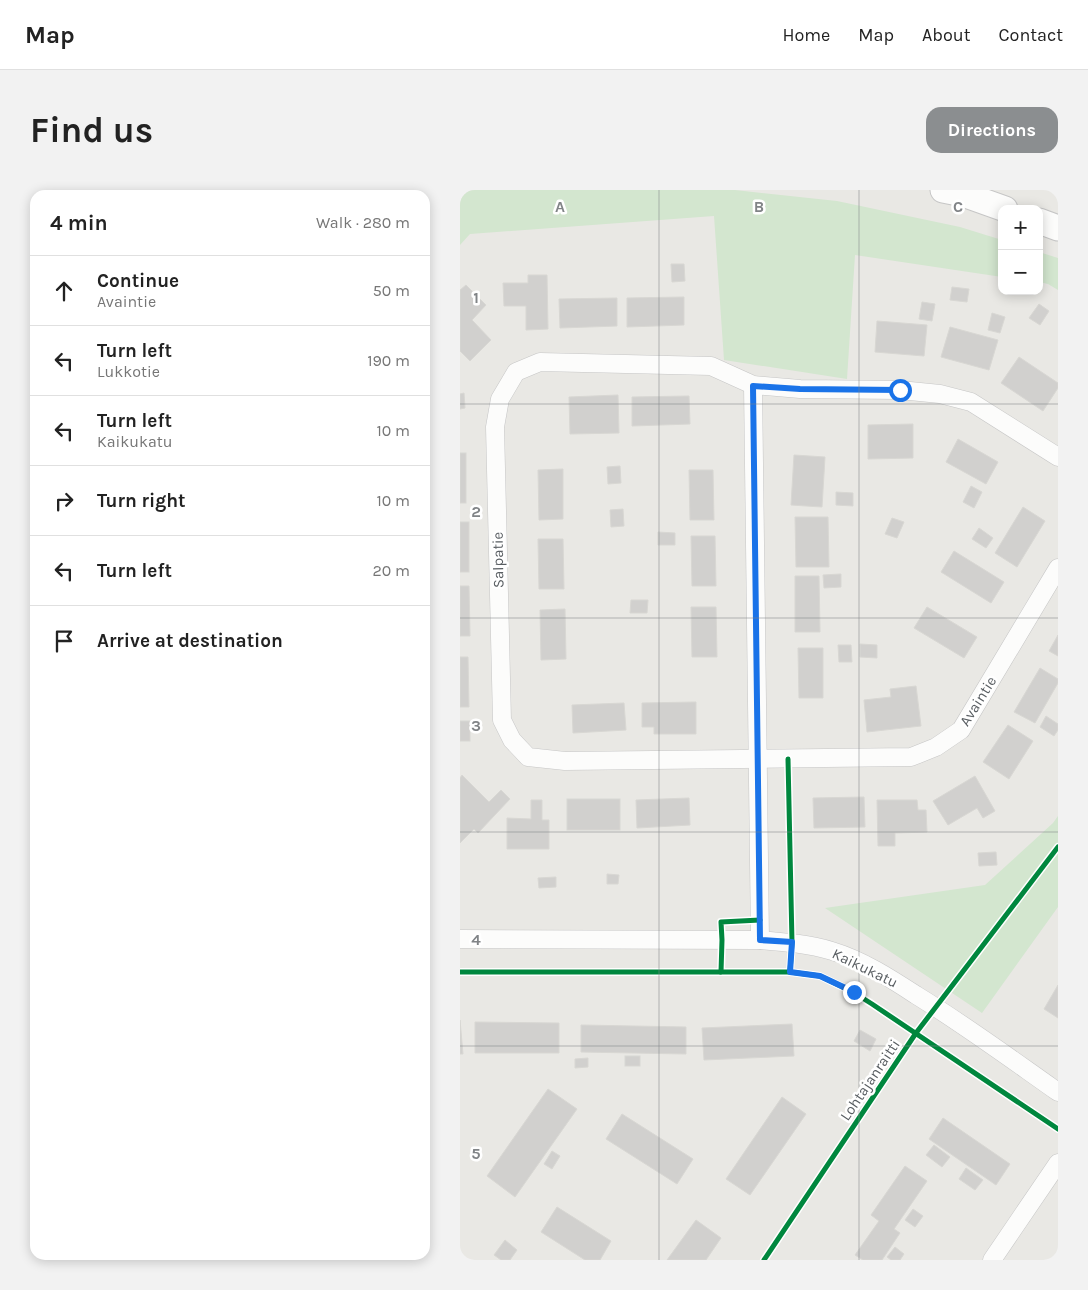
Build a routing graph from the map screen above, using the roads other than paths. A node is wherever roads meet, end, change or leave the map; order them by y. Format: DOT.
graph roads {
  1 [pos="943,190"];
  2 [pos="998,206"];
  3 [pos="1043,222"];
  4 [pos="1058,228"];
  5 [pos="753,386"];
  6 [pos="1058,457"];
  7 [pos="1058,568"];
  8 [pos="757,760"];
  9 [pos="460,939"];
  10 [pos="760,940"];
  11 [pos="1058,1092"];
  12 [pos="1058,1163"];
  13 [pos="992,1260"];
  1 -- 2 [label="street"];
  3 -- 4 [label="street"];
  5 -- 6 [label="street"];
  5 -- 8 [label="street"];
  5 -- 8 [label="street, Salpatie"];
  7 -- 8 [label="street, Avaintie"];
  8 -- 10 [label="street"];
  9 -- 10 [label="street, Kaikukatu"];
  10 -- 11 [label="street, Kaikukatu"];
  12 -- 13 [label="street"];
}
